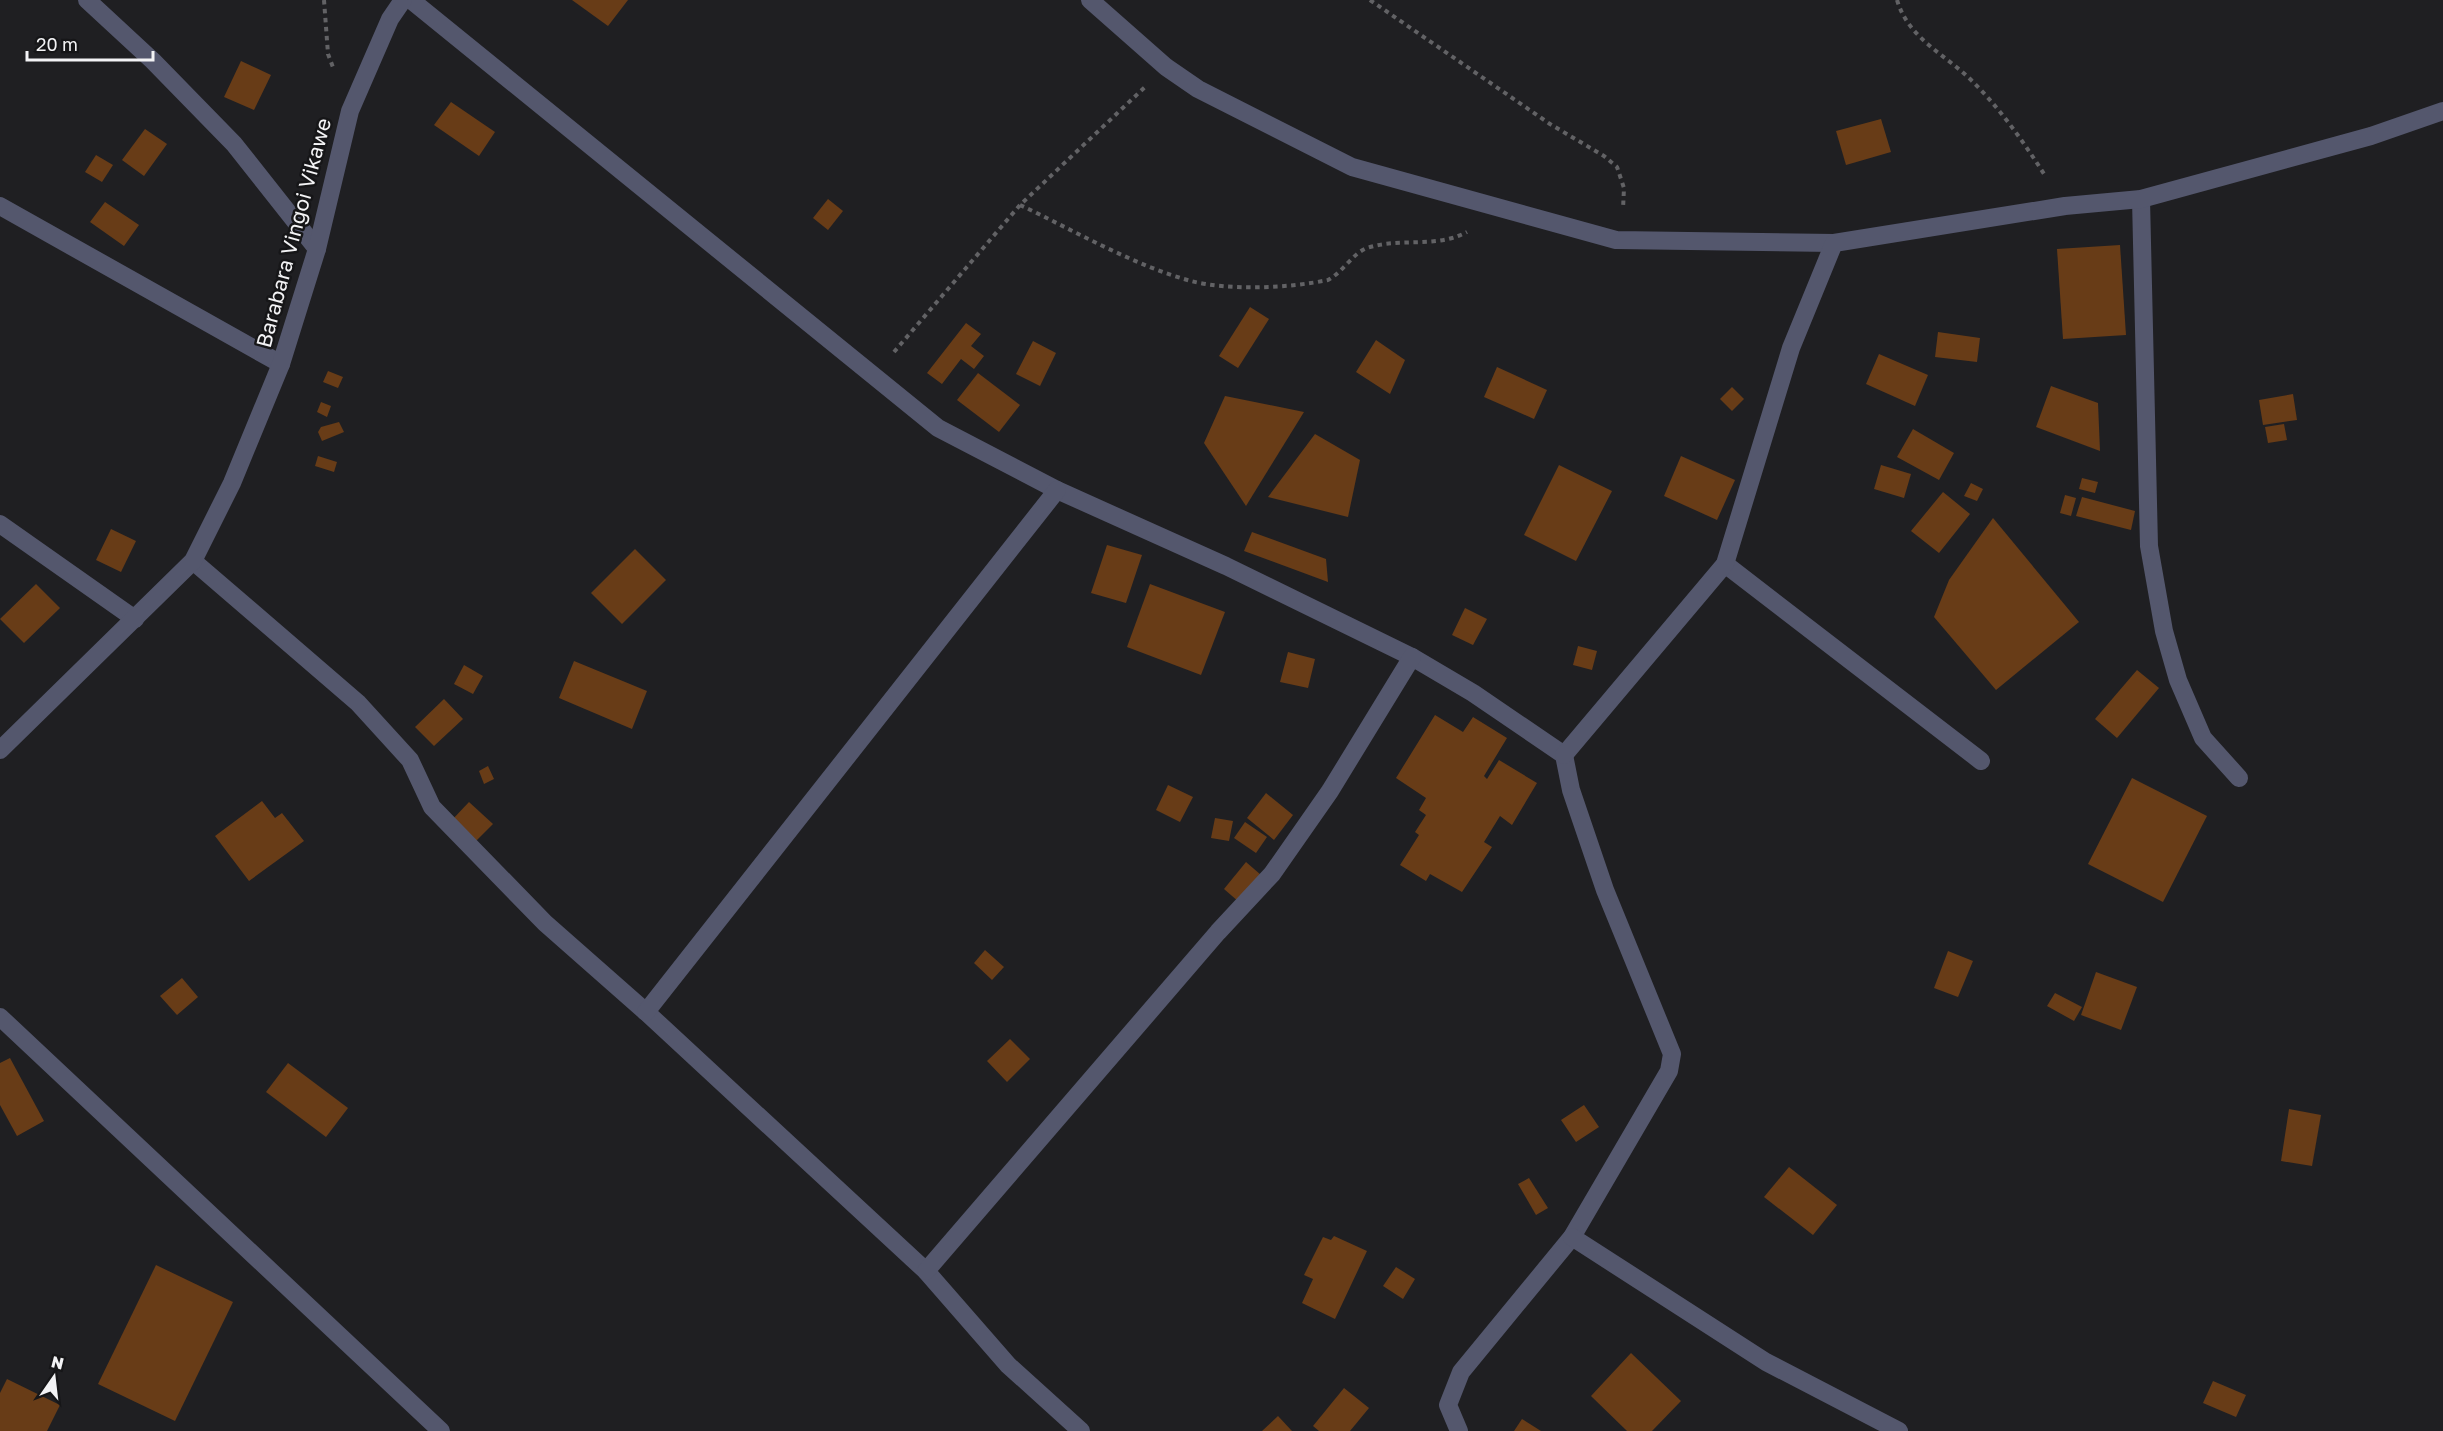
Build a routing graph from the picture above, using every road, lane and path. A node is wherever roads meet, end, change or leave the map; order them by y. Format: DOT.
graph roads {
  1 [pos="87,0"];
  2 [pos="324,0"];
  3 [pos="403,0"];
  4 [pos="411,0"];
  5 [pos="1090,0"];
  6 [pos="1370,0"];
  7 [pos="1897,0"];
  8 [pos="1166,68"];
  9 [pos="351,111"];
  10 [pos="2443,111"];
  11 [pos="2141,199"];
  12 [pos="1020,205"];
  13 [pos="0,206"];
  14 [pos="2065,206"];
  15 [pos="1505,211"];
  16 [pos="1616,240"];
  17 [pos="1834,243"];
  18 [pos="317,249"];
  19 [pos="281,364"];
  20 [pos="872,377"];
  21 [pos="1057,490"];
  22 [pos="0,524"];
  23 [pos="193,561"];
  24 [pos="1725,564"];
  25 [pos="135,619"];
  26 [pos="1412,657"];
  27 [pos="0,750"];
  28 [pos="1564,755"];
  29 [pos="1981,761"];
  30 [pos="2239,778"];
  31 [pos="646,1012"];
  32 [pos="0,1017"];
  33 [pos="1572,1237"];
  34 [pos="926,1271"];
  35 [pos="441,1431"];
  36 [pos="1082,1431"];
  37 [pos="1459,1431"];
  38 [pos="1899,1431"];
  1 -- 18 [label="street"];
  2 -- 9 [label="path"];
  3 -- 9 [label="street, Barabara Vingoi Vikawe"];
  4 -- 20 [label="street"];
  5 -- 8 [label="street"];
  6 -- 16 [label="path"];
  7 -- 14 [label="path"];
  8 -- 12 [label="path"];
  8 -- 15 [label="street"];
  9 -- 18 [label="street, Barabara Vingoi Vikawe"];
  10 -- 11 [label="street"];
  11 -- 14 [label="street"];
  11 -- 30 [label="street"];
  12 -- 15 [label="path"];
  12 -- 20 [label="path"];
  13 -- 19 [label="street"];
  14 -- 17 [label="street"];
  15 -- 16 [label="street"];
  16 -- 17 [label="street"];
  17 -- 24 [label="street"];
  18 -- 19 [label="street, Barabara Vingoi Vikawe"];
  19 -- 23 [label="street, Barabara Vingoi Vikawe"];
  20 -- 21 [label="street"];
  21 -- 26 [label="street"];
  21 -- 31 [label="street"];
  22 -- 25 [label="street"];
  23 -- 25 [label="street, Barabara Vingoi Vikawe"];
  23 -- 31 [label="street"];
  24 -- 28 [label="street"];
  24 -- 29 [label="street"];
  25 -- 27 [label="street, Barabara Vingoi Vikawe"];
  26 -- 28 [label="street"];
  26 -- 34 [label="street"];
  28 -- 33 [label="street"];
  31 -- 34 [label="street"];
  32 -- 35 [label="street"];
  33 -- 37 [label="street"];
  33 -- 38 [label="street"];
  34 -- 36 [label="street"];
}
